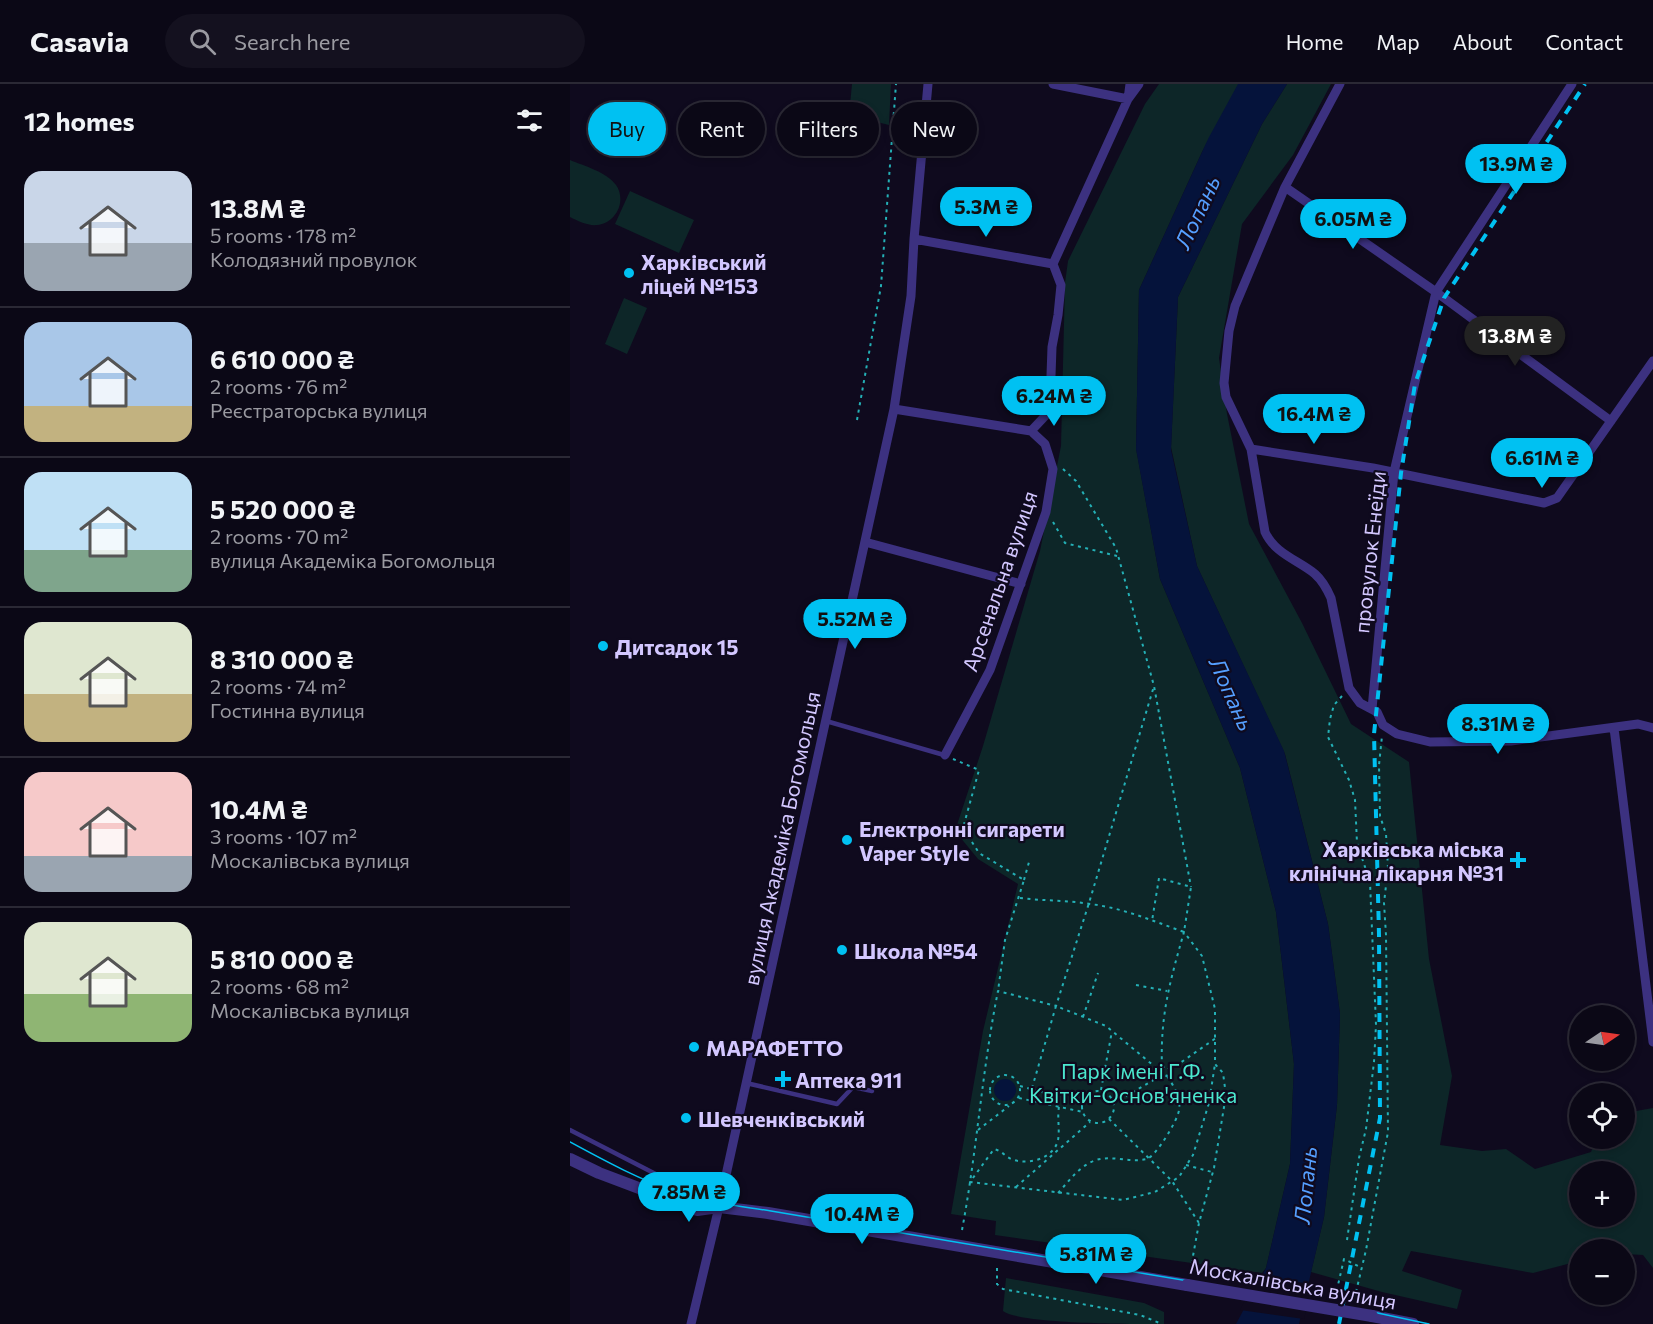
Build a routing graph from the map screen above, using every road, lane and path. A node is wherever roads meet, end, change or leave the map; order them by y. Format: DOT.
graph roads {
  1 [pos="896,84"];
  2 [pos="928,84"];
  3 [pos="1053,84"];
  4 [pos="1130,84"];
  5 [pos="1139,84"];
  6 [pos="1340,84"];
  7 [pos="1572,84"];
  8 [pos="1128,99"];
  9 [pos="1285,186"];
  10 [pos="914,239"];
  11 [pos="1053,264"];
  12 [pos="1436,292"];
  13 [pos="1653,361"];
  14 [pos="894,409"];
  15 [pos="856,420"];
  16 [pos="1611,421"];
  17 [pos="1031,431"];
  18 [pos="1251,449"];
  19 [pos="1050,456"];
  20 [pos="1394,472"];
  21 [pos="1047,512"];
  22 [pos="865,542"];
  23 [pos="1118,557"];
  24 [pos="1021,584"];
  25 [pos="1154,686"];
  26 [pos="1349,688"];
  27 [pos="1369,708"];
  28 [pos="826,721"];
  29 [pos="1383,725"];
  30 [pos="1614,728"];
  31 [pos="1653,728"];
  32 [pos="945,755"];
  33 [pos="1029,862"];
  34 [pos="1024,880"];
  35 [pos="1191,887"];
  36 [pos="1020,898"];
  37 [pos="1089,903"];
  38 [pos="1152,921"];
  39 [pos="1185,932"];
  40 [pos="1098,973"];
  41 [pos="1136,985"];
  42 [pos="998,991"];
  43 [pos="1167,991"];
  44 [pos="1056,1006"];
  45 [pos="1083,1017"];
  46 [pos="1652,1023"];
  47 [pos="1112,1031"];
  48 [pos="1216,1038"];
  49 [pos="1653,1042"];
  50 [pos="1215,1064"];
  51 [pos="1161,1069"];
  52 [pos="1170,1070"];
  53 [pos="1162,1075"];
  54 [pos="1167,1076"];
  55 [pos="746,1083"];
  56 [pos="982,1086"];
  57 [pos="1020,1086"];
  58 [pos="990,1088"];
  59 [pos="1032,1088"];
  60 [pos="872,1091"];
  61 [pos="1101,1091"];
  62 [pos="1019,1098"];
  63 [pos="1082,1103"];
  64 [pos="1011,1104"];
  65 [pos="1113,1104"];
  66 [pos="1059,1107"];
  67 [pos="1083,1112"];
  68 [pos="1109,1119"];
  69 [pos="1090,1122"];
  70 [pos="570,1130"];
  71 [pos="978,1130"];
  72 [pos="1149,1158"];
  73 [pos="570,1159"];
  74 [pos="1186,1165"];
  75 [pos="1213,1172"];
  76 [pos="1172,1181"];
  77 [pos="970,1182"];
  78 [pos="1016,1187"];
  79 [pos="1059,1193"];
  80 [pos="719,1207"];
  81 [pos="1199,1222"];
  82 [pos="962,1230"];
  83 [pos="1347,1240"];
  84 [pos="1191,1267"];
  85 [pos="997,1268"];
  86 [pos="1362,1268"];
  87 [pos="1356,1292"];
  88 [pos="1334,1302"];
  89 [pos="691,1324"];
  90 [pos="1162,1324"];
  91 [pos="1413,1324"];
  1 -- 15 [label="path"];
  2 -- 10 [label="street, вулиця Академіка Богомольця"];
  3 -- 8 [label="street"];
  4 -- 8 [label="street"];
  5 -- 8 [label="street"];
  6 -- 9 [label="street"];
  7 -- 12 [label="street, провулок Енеїди"];
  8 -- 11 [label="street"];
  9 -- 12 [label="street"];
  9 -- 18 [label="street"];
  10 -- 11 [label="street"];
  10 -- 14 [label="street, вулиця Академіка Богомольця"];
  11 -- 17 [label="street"];
  12 -- 16 [label="street"];
  12 -- 20 [label="street, провулок Енеїди"];
  13 -- 16 [label="street"];
  14 -- 17 [label="street"];
  14 -- 22 [label="street, вулиця Академіка Богомольця"];
  16 -- 20 [label="street"];
  17 -- 19 [label="street"];
  18 -- 20 [label="street"];
  18 -- 26 [label="street"];
  19 -- 21 [label="street, Арсенальна вулиця"];
  19 -- 23 [label="path"];
  20 -- 27 [label="street, провулок Енеїди"];
  21 -- 23 [label="path"];
  21 -- 24 [label="street, Арсенальна вулиця"];
  22 -- 24 [label="street"];
  22 -- 28 [label="street, вулиця Академіка Богомольця"];
  23 -- 25 [label="path"];
  24 -- 32 [label="street, Арсенальна вулиця"];
  25 -- 35 [label="path"];
  25 -- 37 [label="path"];
  26 -- 27 [label="street"];
  26 -- 83 [label="path"];
  27 -- 29 [label="street"];
  28 -- 32 [label="lane"];
  28 -- 55 [label="street, вулиця Академіка Богомольця"];
  29 -- 30 [label="street"];
  29 -- 86 [label="path"];
  30 -- 31 [label="street"];
  30 -- 46 [label="street"];
  32 -- 34 [label="path"];
  33 -- 34 [label="path"];
  34 -- 36 [label="path"];
  35 -- 38 [label="path"];
  35 -- 39 [label="path"];
  36 -- 37 [label="path"];
  36 -- 42 [label="path"];
  37 -- 38 [label="path"];
  37 -- 44 [label="path"];
  38 -- 39 [label="path"];
  39 -- 43 [label="path"];
  39 -- 48 [label="path"];
  40 -- 45 [label="path"];
  41 -- 43 [label="path"];
  42 -- 44 [label="path"];
  42 -- 56 [label="path"];
  43 -- 51 [label="path"];
  44 -- 45 [label="path"];
  44 -- 59 [label="path"];
  45 -- 47 [label="path"];
  46 -- 49 [label="street"];
  47 -- 51 [label="path"];
  47 -- 61 [label="path"];
  48 -- 50 [label="path"];
  48 -- 52 [label="path"];
  50 -- 74 [label="path"];
  50 -- 75 [label="path"];
  51 -- 52 [label="path"];
  51 -- 53 [label="path"];
  52 -- 54 [label="path"];
  53 -- 54 [label="path"];
  53 -- 65 [label="path"];
  54 -- 72 [label="path"];
  55 -- 60 [label="lane"];
  55 -- 80 [label="street, вулиця Академіка Богомольця"];
  56 -- 58 [label="path"];
  56 -- 71 [label="path"];
  57 -- 58 [label="path"];
  57 -- 62 [label="path"];
  57 -- 63 [label="path"];
  58 -- 64 [label="path"];
  61 -- 63 [label="path"];
  61 -- 65 [label="path"];
  62 -- 64 [label="path"];
  62 -- 66 [label="path"];
  63 -- 67 [label="path"];
  64 -- 71 [label="path"];
  65 -- 68 [label="path"];
  66 -- 67 [label="path"];
  66 -- 77 [label="path"];
  67 -- 69 [label="path"];
  68 -- 69 [label="path"];
  68 -- 72 [label="path"];
  69 -- 78 [label="path"];
  70 -- 80 [label="lane"];
  71 -- 77 [label="path"];
  72 -- 76 [label="path"];
  72 -- 79 [label="path"];
  73 -- 80 [label="street, Москалівська вулиця"];
  74 -- 75 [label="path"];
  74 -- 76 [label="path"];
  75 -- 81 [label="path"];
  76 -- 79 [label="path"];
  76 -- 81 [label="path"];
  77 -- 78 [label="path"];
  77 -- 82 [label="path"];
  78 -- 79 [label="path"];
  80 -- 89 [label="street, вулиця Академіка Богомольця"];
  80 -- 91 [label="street, Москалівська вулиця, bridge"];
  81 -- 84 [label="path"];
  85 -- 90 [label="path"];
  86 -- 87 [label="path"];
  86 -- 88 [label="path"];
}
